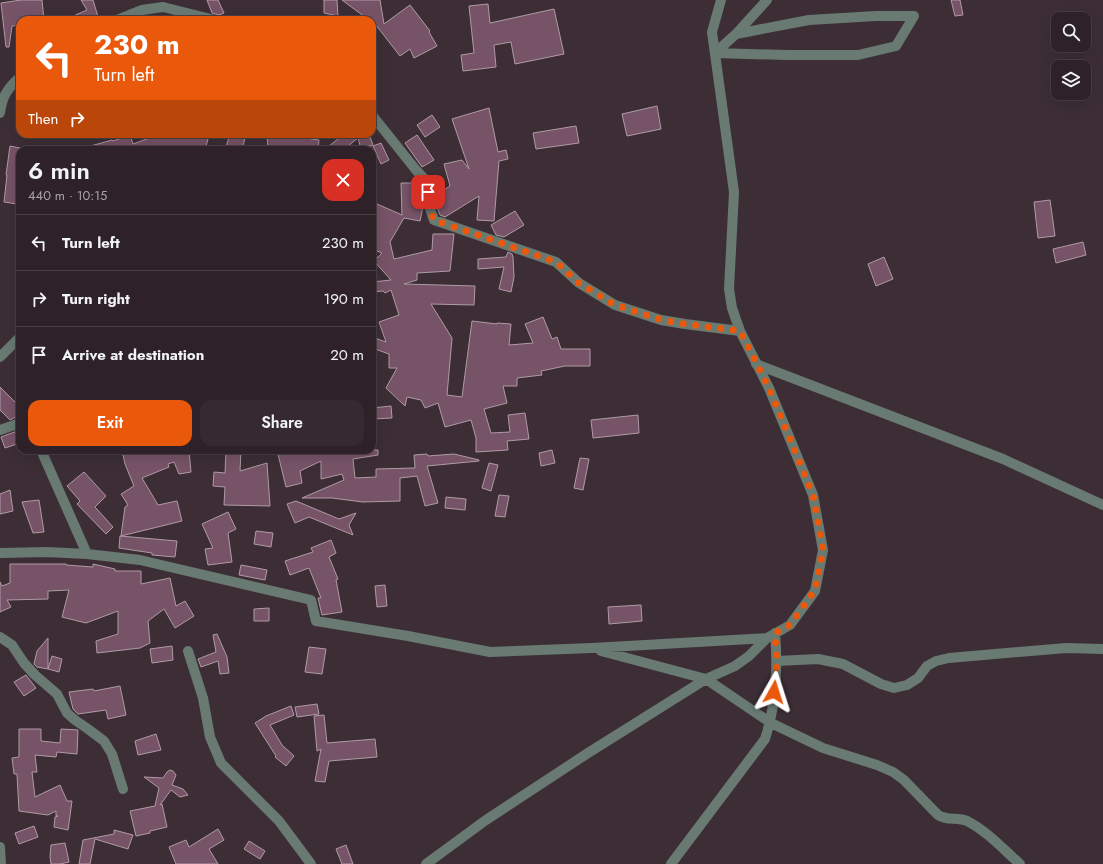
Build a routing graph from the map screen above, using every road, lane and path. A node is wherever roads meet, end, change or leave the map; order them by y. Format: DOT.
graph roads {
  1 [pos="721,0"];
  2 [pos="767,0"];
  3 [pos="127,16"];
  4 [pos="199,16"];
  5 [pos="736,34"];
  6 [pos="715,53"];
  7 [pos="16,80"];
  8 [pos="0,113"];
  9 [pos="376,120"];
  10 [pos="740,331"];
  11 [pos="16,341"];
  12 [pos="0,357"];
  13 [pos="756,364"];
  14 [pos="16,425"];
  15 [pos="0,430"];
  16 [pos="43,454"];
  17 [pos="1103,505"];
  18 [pos="0,553"];
  19 [pos="88,554"];
  20 [pos="771,636"];
  21 [pos="0,637"];
  22 [pos="592,648"];
  23 [pos="1103,649"];
  24 [pos="188,651"];
  25 [pos="777,662"];
  26 [pos="706,679"];
  27 [pos="771,723"];
  28 [pos="123,789"];
  29 [pos="0,847"];
  30 [pos="1,864"];
  31 [pos="311,864"];
  32 [pos="426,864"];
  33 [pos="671,864"];
  34 [pos="1020,864"];
  1 -- 6 [label="street"];
  2 -- 5 [label="street"];
  3 -- 4 [label="street"];
  5 -- 6 [label="street"];
  5 -- 6 [label="street"];
  6 -- 10 [label="street"];
  7 -- 8 [label="street"];
  9 -- 10 [label="street"];
  10 -- 13 [label="street"];
  11 -- 12 [label="street"];
  13 -- 17 [label="street"];
  13 -- 20 [label="street"];
  14 -- 15 [label="street"];
  16 -- 19 [label="street"];
  18 -- 19 [label="street"];
  19 -- 22 [label="street"];
  20 -- 22 [label="street"];
  20 -- 25 [label="street"];
  20 -- 26 [label="street"];
  21 -- 28 [label="street"];
  22 -- 26 [label="street"];
  23 -- 25 [label="street"];
  24 -- 31 [label="street"];
  25 -- 27 [label="street"];
  26 -- 27 [label="street"];
  26 -- 32 [label="street"];
  27 -- 33 [label="street"];
  27 -- 34 [label="street"];
  29 -- 30 [label="street"];
}
